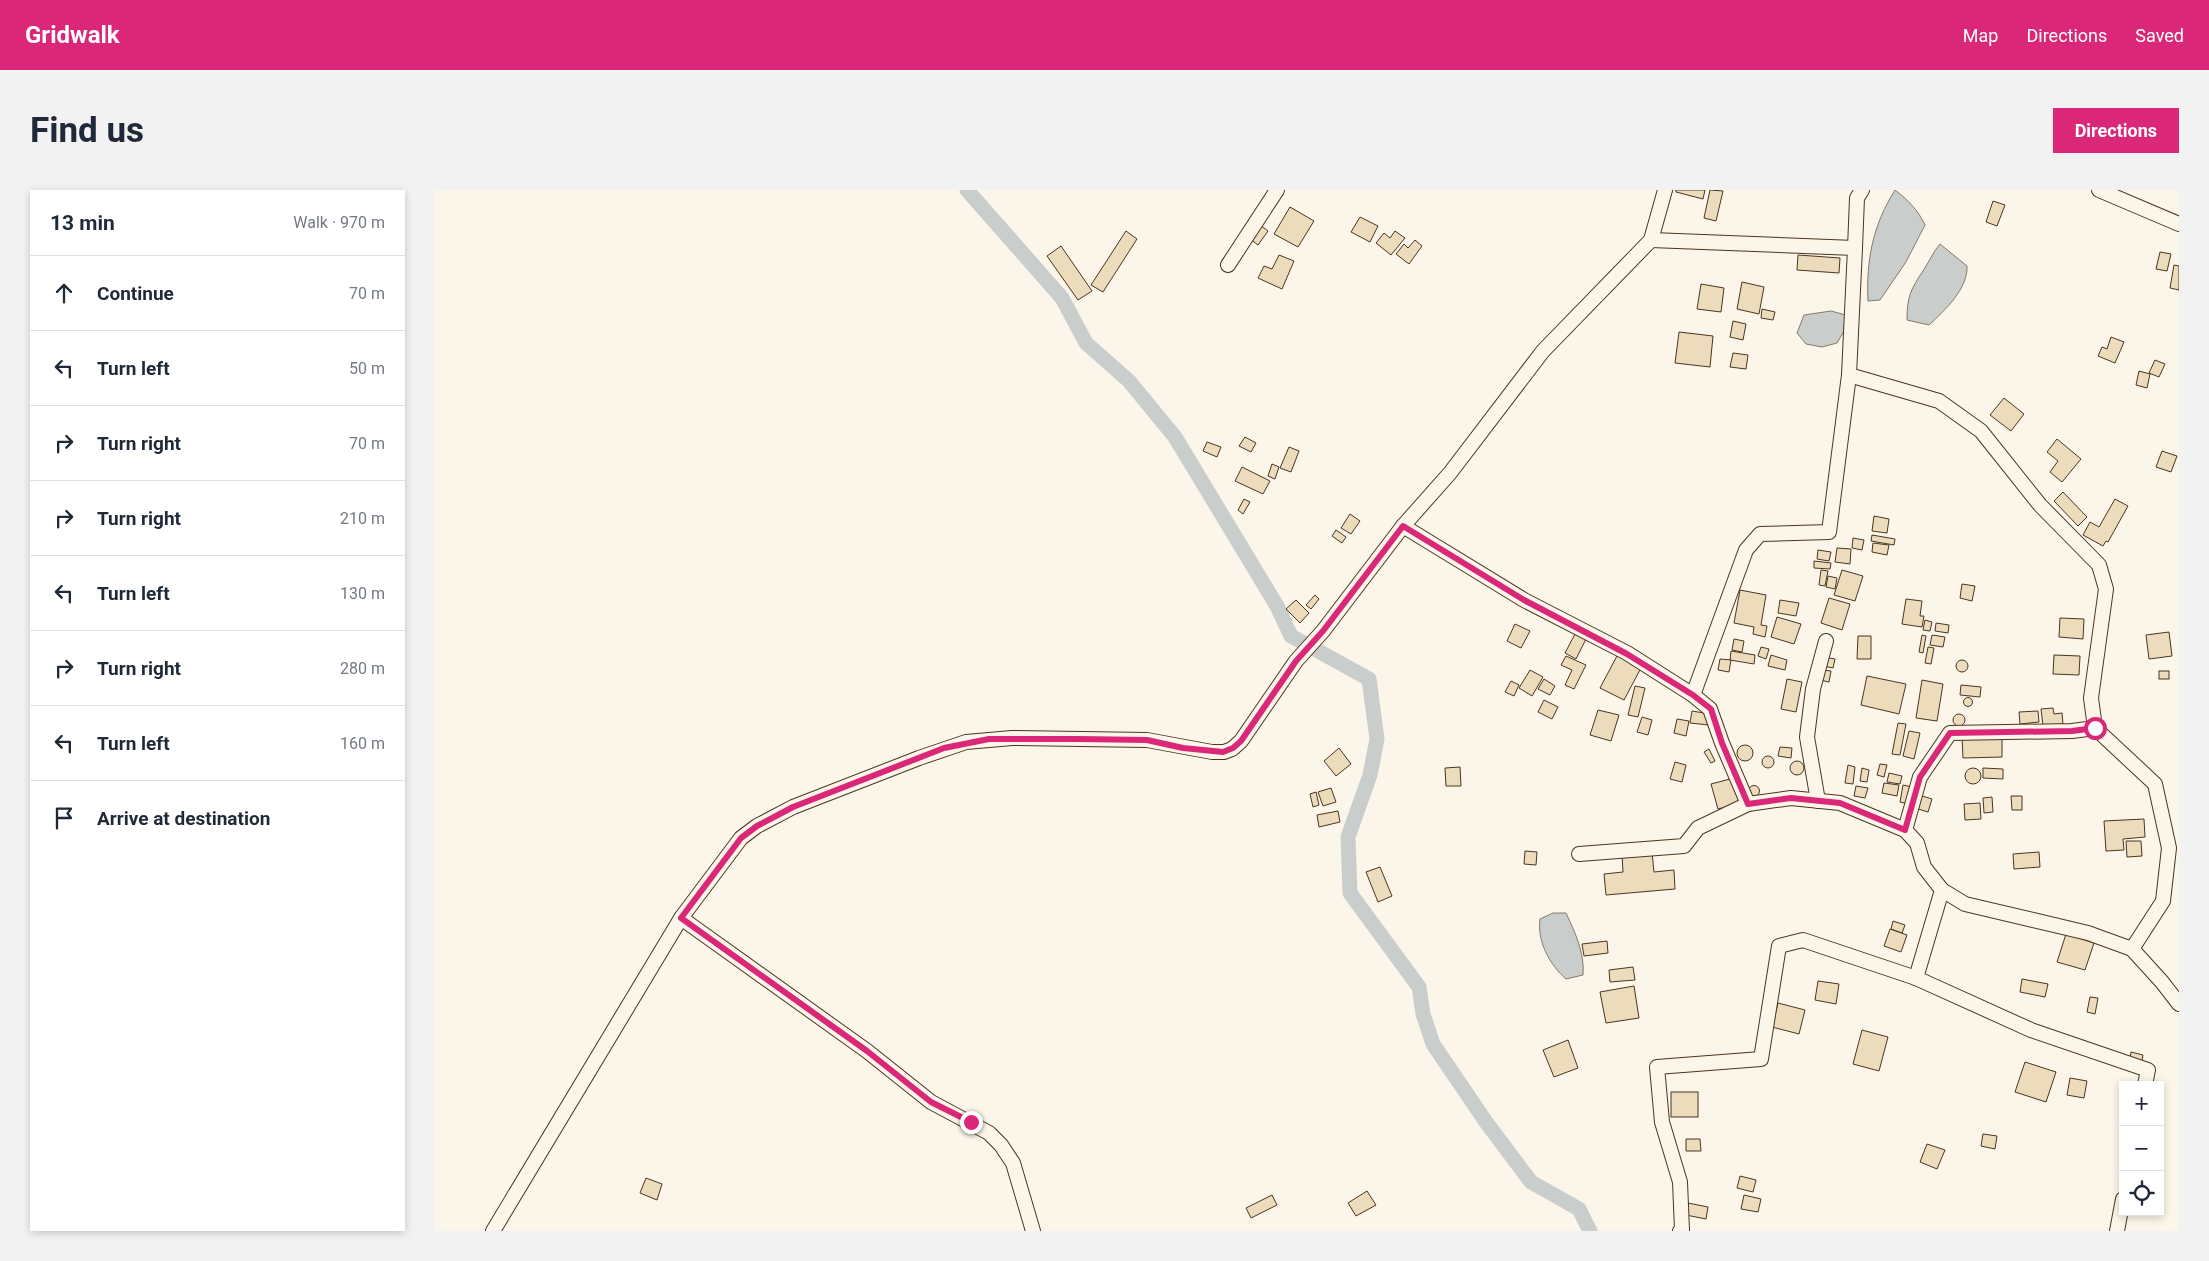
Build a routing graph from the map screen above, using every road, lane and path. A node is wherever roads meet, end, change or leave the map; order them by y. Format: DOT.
graph roads {
  1 [pos="1277,190"];
  2 [pos="1665,190"];
  3 [pos="1861,190"];
  4 [pos="2099,190"];
  5 [pos="2179,224"];
  6 [pos="1651,240"];
  7 [pos="1855,248"];
  8 [pos="1228,265"];
  9 [pos="1849,375"];
  10 [pos="1403,526"];
  11 [pos="1826,641"];
  12 [pos="1693,695"];
  13 [pos="2095,728"];
  14 [pos="1818,801"];
  15 [pos="1748,804"];
  16 [pos="1905,830"];
  17 [pos="1579,854"];
  18 [pos="1942,890"];
  19 [pos="681,918"];
  20 [pos="2132,949"];
  21 [pos="1916,978"];
  22 [pos="2179,1004"];
  23 [pos="2146,1081"];
  24 [pos="2120,1216"];
  25 [pos="493,1231"];
  26 [pos="1033,1231"];
  27 [pos="1680,1231"];
  28 [pos="2117,1231"];
  1 -- 8 [label="street"];
  2 -- 6 [label="street"];
  3 -- 7 [label="street"];
  4 -- 5 [label="street"];
  6 -- 7 [label="street"];
  6 -- 10 [label="street"];
  7 -- 9 [label="street"];
  9 -- 12 [label="street"];
  9 -- 13 [label="street"];
  10 -- 12 [label="street"];
  10 -- 19 [label="street"];
  11 -- 14 [label="street"];
  12 -- 15 [label="street"];
  13 -- 16 [label="street"];
  13 -- 20 [label="street"];
  14 -- 15 [label="street"];
  14 -- 16 [label="street"];
  15 -- 17 [label="street"];
  16 -- 18 [label="street"];
  18 -- 20 [label="street"];
  18 -- 21 [label="street"];
  19 -- 25 [label="street"];
  19 -- 26 [label="street"];
  20 -- 22 [label="street"];
  21 -- 23 [label="street"];
  21 -- 27 [label="street"];
  24 -- 28 [label="street"];
}
